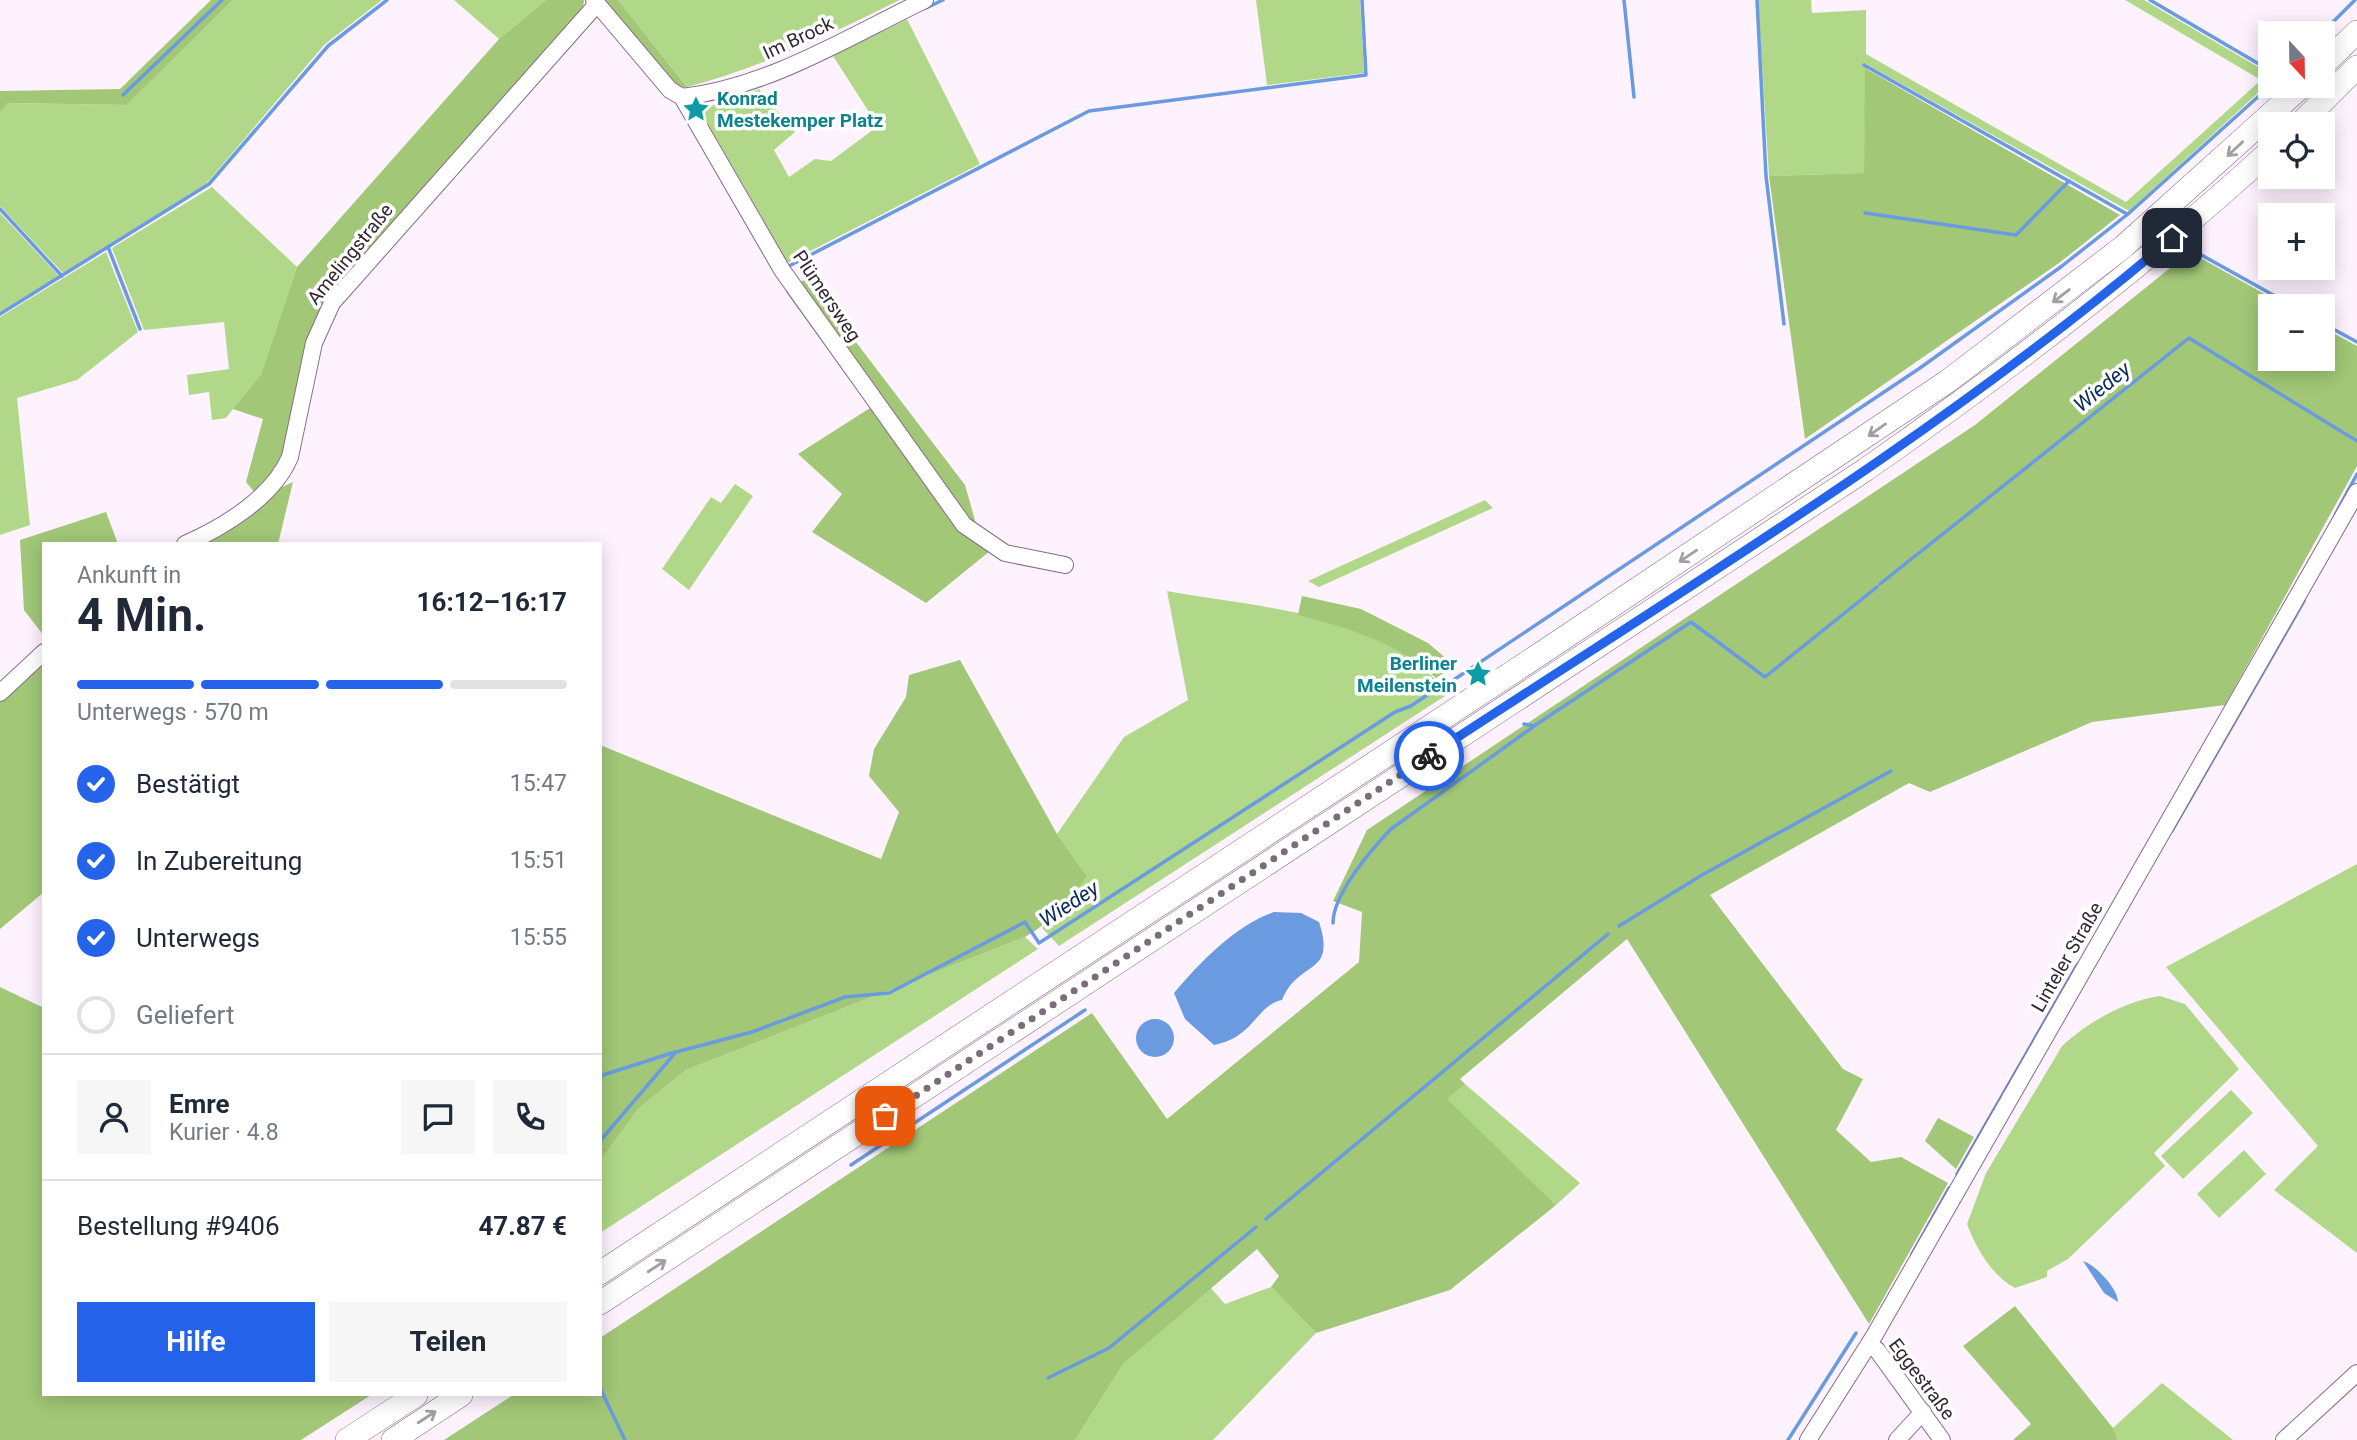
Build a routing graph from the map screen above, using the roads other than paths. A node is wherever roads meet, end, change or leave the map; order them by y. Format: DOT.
graph roads {
  1 [pos="925,0"];
  2 [pos="596,2"];
  3 [pos="2357,32"];
  4 [pos="2335,53"];
  5 [pos="2357,67"];
  6 [pos="682,97"];
  7 [pos="2289,98"];
  8 [pos="2312,112"];
  9 [pos="2258,162"];
  10 [pos="2357,492"];
  11 [pos="190,542"];
  12 [pos="1065,565"];
  13 [pos="42,654"];
  14 [pos="0,693"];
  15 [pos="602,1272"];
  16 [pos="602,1302"];
  17 [pos="1869,1345"];
  18 [pos="2357,1373"];
  19 [pos="414,1396"];
  20 [pos="459,1396"];
  21 [pos="1923,1412"];
  22 [pos="347,1440"];
  23 [pos="393,1440"];
  24 [pos="1808,1440"];
  25 [pos="1897,1440"];
  26 [pos="1942,1440"];
  27 [pos="2284,1440"];
  1 -- 6 [label="street, Im Brock"];
  2 -- 6 [label="street, Plümersweg"];
  2 -- 11 [label="street, Amelingstraße"];
  3 -- 4 [label="highway"];
  5 -- 8 [label="highway"];
  6 -- 12 [label="street, Plümersweg"];
  7 -- 15 [label="highway, one-way"];
  16 -- 9 [label="highway, one-way"];
  10 -- 17 [label="street, Linteler Straße"];
  13 -- 14 [label="street"];
  17 -- 21 [label="street, Eggestraße"];
  17 -- 24 [label="street, Linteler Straße"];
  18 -- 27 [label="street"];
  19 -- 22 [label="highway"];
  23 -- 20 [label="highway, one-way"];
  21 -- 25 [label="street"];
  21 -- 26 [label="street, Eggestraße"];
}
